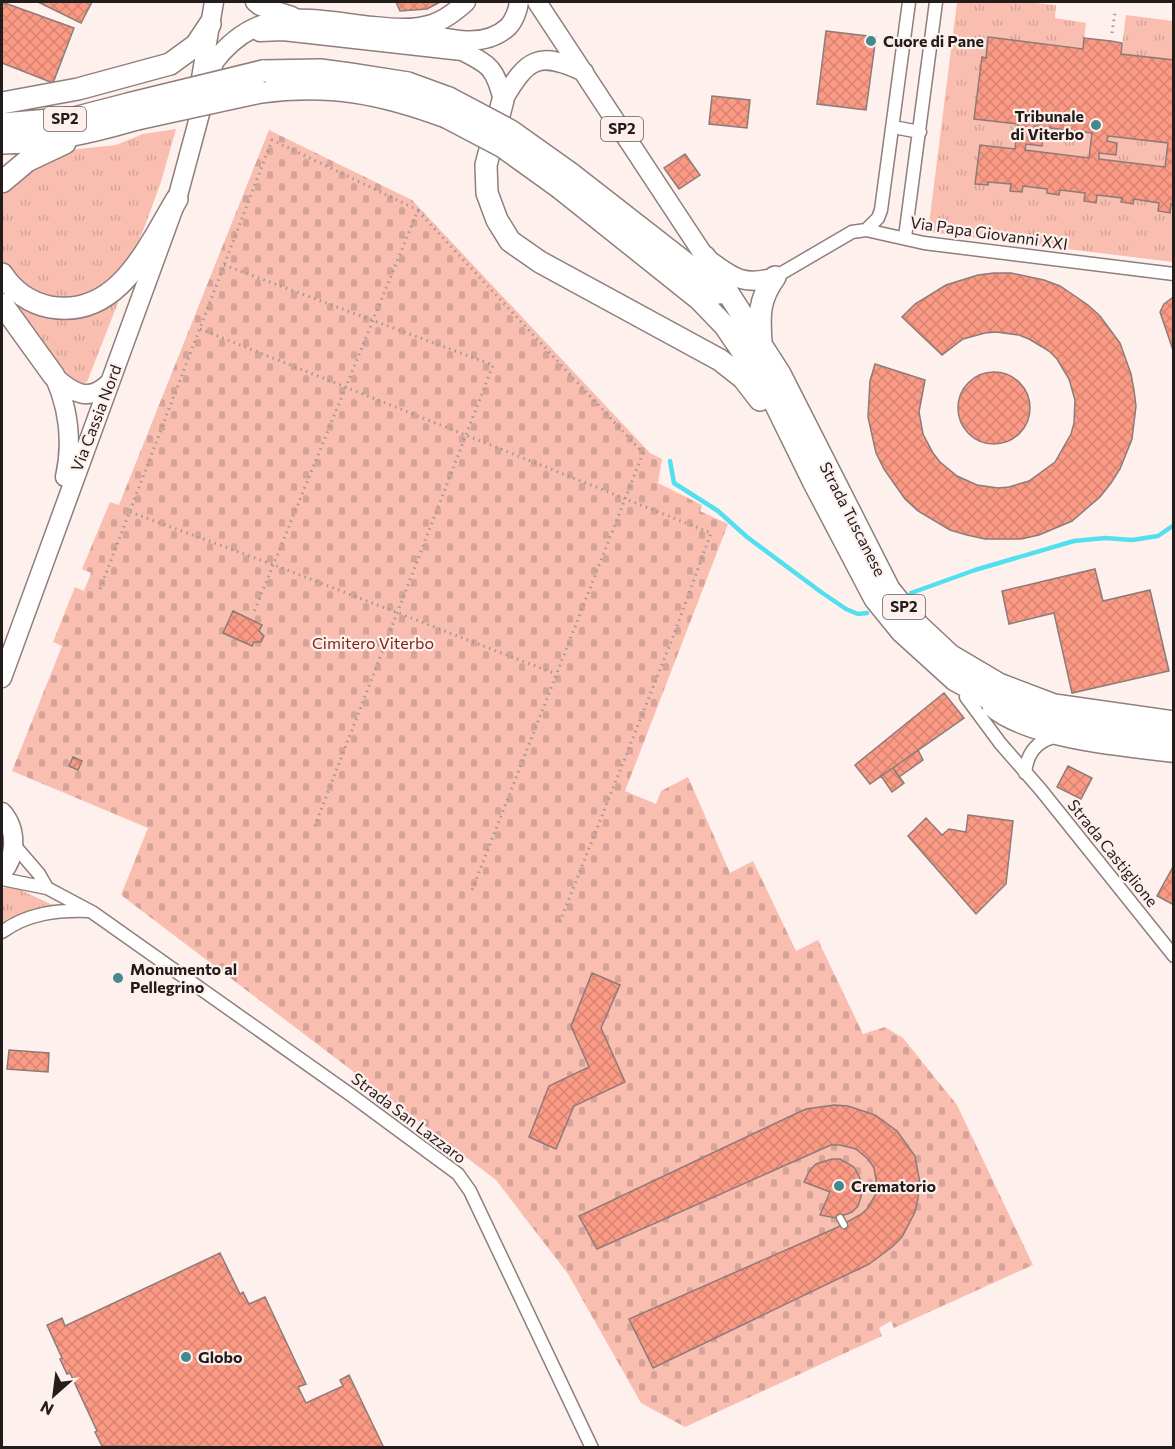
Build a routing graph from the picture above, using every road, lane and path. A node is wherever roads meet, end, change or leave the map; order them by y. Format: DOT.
graph roads {
  1 [pos="214,2"];
  2 [pos="255,2"];
  3 [pos="466,2"];
  4 [pos="519,2"];
  5 [pos="537,2"];
  6 [pos="909,2"];
  7 [pos="936,2"];
  8 [pos="1115,13"];
  9 [pos="294,17"];
  10 [pos="210,24"];
  11 [pos="405,29"];
  12 [pos="243,32"];
  13 [pos="1112,33"];
  14 [pos="584,72"];
  15 [pos="503,100"];
  16 [pos="2,103"];
  17 [pos="132,112"];
  18 [pos="2,124"];
  19 [pos="893,127"];
  20 [pos="97,131"];
  21 [pos="920,132"];
  22 [pos="2,143"];
  23 [pos="188,159"];
  24 [pos="565,180"];
  25 [pos="2,182"];
  26 [pos="177,199"];
  27 [pos="418,210"];
  28 [pos="866,230"];
  29 [pos="905,237"];
  30 [pos="705,256"];
  31 [pos="225,265"];
  32 [pos="2,274"];
  33 [pos="1173,274"];
  34 [pos="775,277"];
  35 [pos="2,304"];
  36 [pos="373,320"];
  37 [pos="747,321"];
  38 [pos="200,328"];
  39 [pos="761,342"];
  40 [pos="54,376"];
  41 [pos="109,382"];
  42 [pos="346,387"];
  43 [pos="465,435"];
  44 [pos="813,481"];
  45 [pos="625,499"];
  46 [pos="130,512"];
  47 [pos="53,532"];
  48 [pos="274,565"];
  49 [pos="100,589"];
  50 [pos="254,612"];
  51 [pos="397,613"];
  52 [pos="556,674"];
  53 [pos="2,679"];
  54 [pos="961,689"];
  55 [pos="995,707"];
  56 [pos="1173,722"];
  57 [pos="1056,737"];
  58 [pos="1173,741"];
  59 [pos="1173,756"];
  60 [pos="1025,773"];
  61 [pos="2,812"];
  62 [pos="314,828"];
  63 [pos="14,845"];
  64 [pos="2,873"];
  65 [pos="2,879"];
  66 [pos="47,888"];
  67 [pos="472,890"];
  68 [pos="92,912"];
  69 [pos="559,924"];
  70 [pos="2,932"];
  71 [pos="1173,956"];
  72 [pos="592,1448"];
  1 -- 10 [label="main road, Via Cassia Nord"];
  2 -- 9 [label="main road"];
  3 -- 11 [label="main road, Via Cassia Nord"];
  4 -- 11 [label="main road"];
  5 -- 14 [label="main road, SP2"];
  6 -- 19 [label="street"];
  7 -- 21 [label="street"];
  8 -- 13 [label="path"];
  9 -- 11 [label="main road, Via Cassia Nord"];
  9 -- 12 [label="main road, Via Cassia Nord"];
  10 -- 16 [label="highway"];
  10 -- 23 [label="main road, Via Cassia Nord"];
  12 -- 15 [label="main road"];
  12 -- 23 [label="main road, Via Cassia Nord"];
  14 -- 15 [label="main road"];
  14 -- 30 [label="main road, SP2"];
  15 -- 44 [label="highway"];
  17 -- 18 [label="highway, SP2"];
  17 -- 20 [label="highway, SP2"];
  17 -- 24 [label="highway, SP2, bridge"];
  19 -- 21 [label="street"];
  19 -- 28 [label="street"];
  20 -- 22 [label="highway"];
  20 -- 25 [label="highway"];
  21 -- 29 [label="street"];
  23 -- 26 [label="main road, Via Cassia Nord"];
  24 -- 37 [label="highway, SP2"];
  24 -- 44 [label="highway, SP2"];
  26 -- 32 [label="highway"];
  26 -- 41 [label="main road, Via Cassia Nord"];
  27 -- 31 [label="path"];
  27 -- 36 [label="path"];
  27 -- 45 [label="path"];
  28 -- 29 [label="street, Via Papa Giovanni XXI"];
  28 -- 34 [label="street"];
  29 -- 33 [label="street, Via Papa Giovanni XXI"];
  30 -- 34 [label="main road"];
  30 -- 37 [label="highway, SP2"];
  31 -- 36 [label="path"];
  31 -- 38 [label="path"];
  34 -- 39 [label="highway"];
  35 -- 40 [label="highway"];
  36 -- 42 [label="path"];
  36 -- 43 [label="path"];
  37 -- 39 [label="highway, Strada Tuscanese / SP2"];
  38 -- 42 [label="path"];
  38 -- 46 [label="path"];
  39 -- 56 [label="highway, Strada Tuscanese / SP2"];
  40 -- 41 [label="main road"];
  40 -- 47 [label="main road"];
  41 -- 47 [label="main road, Via Cassia Nord"];
  42 -- 43 [label="path"];
  42 -- 48 [label="path"];
  43 -- 45 [label="path"];
  43 -- 51 [label="path"];
  44 -- 54 [label="highway, Strada Tuscanese / SP2"];
  45 -- 52 [label="path"];
  45 -- 69 [label="path"];
  46 -- 48 [label="path"];
  46 -- 49 [label="path"];
  47 -- 53 [label="main road, Via Cassia Nord"];
  48 -- 50 [label="path"];
  48 -- 51 [label="path"];
  51 -- 52 [label="path"];
  51 -- 62 [label="path"];
  52 -- 67 [label="path"];
  54 -- 55 [label="highway, Strada Tuscanese / SP2"];
  54 -- 60 [label="street, Strada Castiglione"];
  55 -- 57 [label="street, Strada Tuscanese"];
  55 -- 58 [label="highway, Strada Tuscanese / SP2"];
  57 -- 59 [label="street, Strada Tuscanese"];
  57 -- 60 [label="street"];
  60 -- 71 [label="street, Strada Castiglione"];
  61 -- 63 [label="main road"];
  63 -- 64 [label="main road"];
  63 -- 66 [label="street, Strada San Lazzaro"];
  65 -- 66 [label="street, Strada San Lazzaro"];
  66 -- 68 [label="street, Strada San Lazzaro"];
  68 -- 70 [label="street"];
  68 -- 72 [label="street, Strada San Lazzaro"];
}
